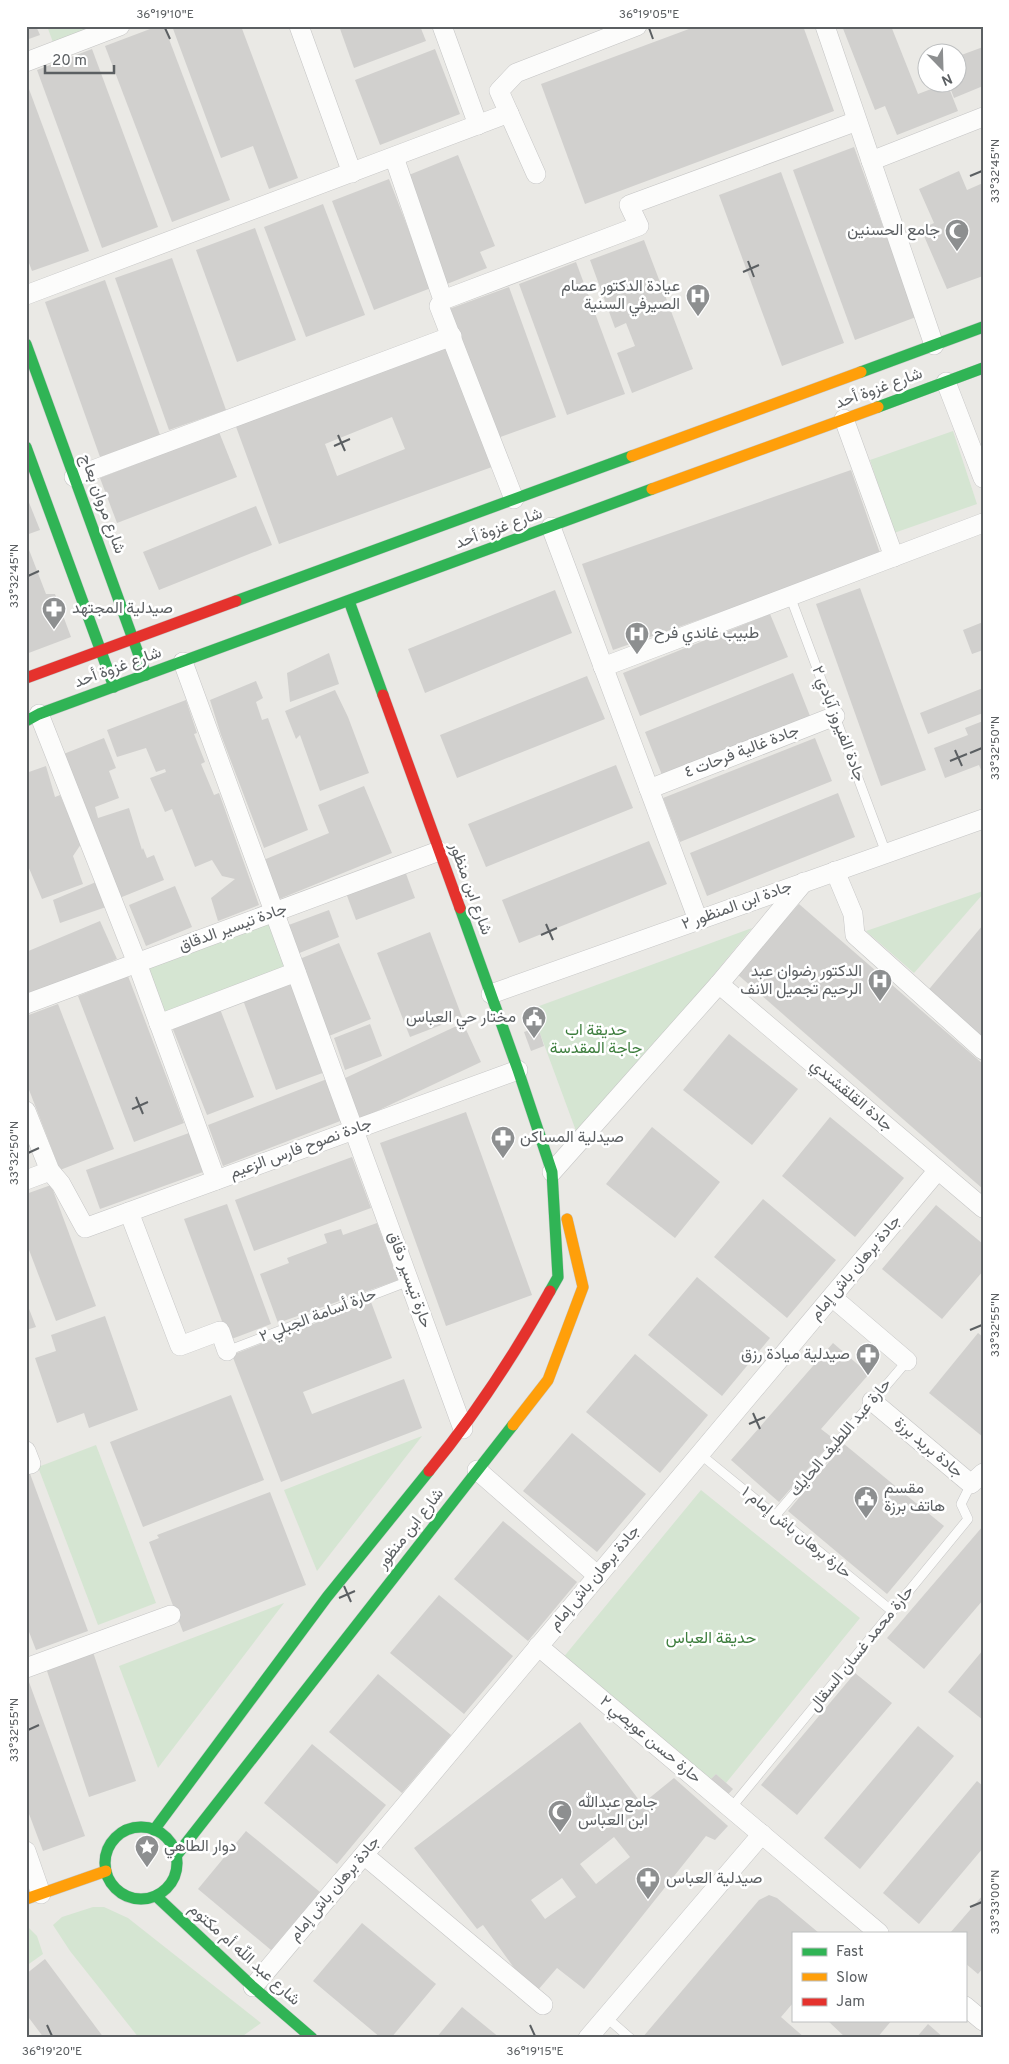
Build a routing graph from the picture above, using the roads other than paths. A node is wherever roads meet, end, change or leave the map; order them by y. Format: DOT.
graph roads {
  1 [pos="120,26"];
  2 [pos="299,26"];
  3 [pos="442,26"];
  4 [pos="637,26"];
  5 [pos="826,26"];
  6 [pos="26,62"];
  7 [pos="509,113"];
  8 [pos="983,117"];
  9 [pos="857,121"];
  10 [pos="478,125"];
  11 [pos="394,157"];
  12 [pos="871,161"];
  13 [pos="352,173"];
  14 [pos="536,174"];
  15 [pos="26,295"];
  16 [pos="443,300"];
  17 [pos="983,327"];
  18 [pos="452,336"];
  19 [pos="26,344"];
  20 [pos="934,345"];
  21 [pos="983,368"];
  22 [pos="946,382"];
  23 [pos="844,419"];
  24 [pos="28,458"];
  25 [pos="74,477"];
  26 [pos="983,478"];
  27 [pos="514,499"];
  28 [pos="983,523"];
  29 [pos="551,527"];
  30 [pos="894,557"];
  31 [pos="790,596"];
  32 [pos="349,601"];
  33 [pos="133,639"];
  34 [pos="100,651"];
  35 [pos="183,662"];
  36 [pos="604,667"];
  37 [pos="146,676"];
  38 [pos="26,678"];
  39 [pos="114,688"];
  40 [pos="835,716"];
  41 [pos="32,717"];
  42 [pos="649,789"];
  43 [pos="983,819"];
  44 [pos="439,851"];
  45 [pos="886,853"];
  46 [pos="835,871"];
  47 [pos="804,882"];
  48 [pos="274,912"];
  49 [pos="698,920"];
  50 [pos="137,963"];
  51 [pos="296,972"];
  52 [pos="719,984"];
  53 [pos="491,994"];
  54 [pos="26,1004"];
  55 [pos="159,1024"];
  56 [pos="983,1050"];
  57 [pos="518,1070"];
  58 [pos="26,1111"];
  59 [pos="354,1130"];
  60 [pos="938,1170"];
  61 [pos="50,1172"];
  62 [pos="552,1172"];
  63 [pos="26,1180"];
  64 [pos="216,1180"];
  65 [pos="554,1191"];
  66 [pos="983,1208"];
  67 [pos="129,1212"];
  68 [pos="409,1281"];
  69 [pos="832,1297"];
  70 [pos="227,1351"];
  71 [pos="907,1362"];
  72 [pos="872,1400"];
  73 [pos="463,1429"];
  74 [pos="26,1451"];
  75 [pos="700,1454"];
  76 [pos="26,1465"];
  77 [pos="477,1470"];
  78 [pos="977,1479"];
  79 [pos="775,1516"];
  80 [pos="598,1576"];
  81 [pos="892,1611"];
  82 [pos="171,1615"];
  83 [pos="538,1646"];
  84 [pos="26,1668"];
  85 [pos="731,1808"];
  86 [pos="154,1830"];
  87 [pos="762,1834"];
  88 [pos="26,1851"];
  89 [pos="364,1855"];
  90 [pos="176,1856"];
  91 [pos="106,1871"];
  92 [pos="156,1896"];
  93 [pos="34,1897"];
  94 [pos="878,1932"];
  95 [pos="253,1987"];
  96 [pos="542,2005"];
  97 [pos="966,2007"];
  98 [pos="606,2017"];
  99 [pos="983,2021"];
  100 [pos="311,2038"];
  101 [pos="588,2038"];
  102 [pos="630,2038"];
  1 -- 6 [label="street"];
  2 -- 13 [label="street"];
  3 -- 10 [label="street"];
  4 -- 7 [label="street"];
  5 -- 9 [label="street"];
  7 -- 10 [label="street"];
  7 -- 14 [label="street"];
  8 -- 12 [label="street"];
  9 -- 12 [label="street"];
  9 -- 16 [label="street"];
  10 -- 11 [label="street"];
  11 -- 13 [label="street"];
  11 -- 16 [label="street"];
  12 -- 20 [label="street"];
  13 -- 15 [label="street"];
  16 -- 18 [label="street"];
  17 -- 20 [label="main road, شارع غزوة أحد"];
  18 -- 25 [label="street"];
  18 -- 27 [label="street"];
  19 -- 25 [label="main road, شارع مروان بعاج"];
  20 -- 27 [label="main road, شارع غزوة أحد"];
  21 -- 22 [label="main road, شارع غزوة أحد"];
  22 -- 23 [label="main road, شارع غزوة أحد"];
  22 -- 26 [label="street"];
  23 -- 29 [label="main road, شارع غزوة أحد"];
  23 -- 30 [label="street"];
  24 -- 34 [label="main road"];
  25 -- 33 [label="main road, شارع مروان بعاج"];
  27 -- 33 [label="main road, شارع غزوة أحد"];
  28 -- 30 [label="street"];
  29 -- 32 [label="main road, شارع غزوة أحد"];
  29 -- 36 [label="street"];
  30 -- 31 [label="street"];
  31 -- 36 [label="street"];
  31 -- 40 [label="lane, جادة الفيروز آبادي ٢"];
  32 -- 35 [label="main road, شارع غزوة أحد"];
  32 -- 44 [label="main road, شارع ابن منظور"];
  33 -- 34 [label="main road, شارع غزوة أحد"];
  33 -- 37 [label="main road, شارع مروان بعاج"];
  34 -- 38 [label="main road, شارع غزوة أحد"];
  34 -- 39 [label="main road"];
  35 -- 37 [label="main road, شارع غزوة أحد"];
  35 -- 48 [label="street, حارة تيسير دقاق"];
  36 -- 42 [label="street"];
  37 -- 39 [label="main road, شارع غزوة أحد"];
  39 -- 41 [label="main road, شارع غزوة أحد"];
  40 -- 42 [label="street, جادة غالية فرحات ٤"];
  40 -- 45 [label="lane, جادة الفيروز آبادي ٢"];
  41 -- 50 [label="street"];
  42 -- 49 [label="street"];
  43 -- 45 [label="street, جادة ابن المنظور ٢"];
  44 -- 48 [label="street, جادة تيسير الدقاق"];
  44 -- 53 [label="main road, شارع ابن منظور"];
  45 -- 46 [label="street, جادة ابن المنظور ٢"];
  46 -- 47 [label="street, جادة ابن المنظور ٢"];
  46 -- 56 [label="street"];
  47 -- 49 [label="street, جادة ابن المنظور ٢"];
  47 -- 52 [label="street"];
  48 -- 50 [label="street, جادة تيسير الدقاق"];
  48 -- 51 [label="street, حارة تيسير دقاق"];
  49 -- 53 [label="street, جادة ابن المنظور ٢"];
  50 -- 54 [label="street, جادة تيسير الدقاق"];
  50 -- 55 [label="street"];
  51 -- 55 [label="street"];
  51 -- 59 [label="street, حارة تيسير دقاق"];
  52 -- 60 [label="street, جادة القلقشندي"];
  52 -- 62 [label="street"];
  53 -- 57 [label="main road, شارع ابن منظور"];
  55 -- 64 [label="street"];
  57 -- 59 [label="street, جادة نصوح فارس الزعيم"];
  57 -- 62 [label="main road, شارع ابن منظور"];
  58 -- 61 [label="street"];
  59 -- 64 [label="street, جادة نصوح فارس الزعيم"];
  59 -- 68 [label="street, حارة تيسير دقاق"];
  60 -- 66 [label="street, جادة القلقشندي"];
  60 -- 69 [label="street, جادة برهان باش إمام"];
  61 -- 63 [label="street"];
  61 -- 67 [label="street, جادة نصوح فارس الزعيم"];
  62 -- 65 [label="main road, شارع ابن منظور"];
  64 -- 67 [label="street, جادة نصوح فارس الزعيم"];
  65 -- 73 [label="main road, شارع ابن منظور"];
  65 -- 77 [label="main road, شارع ابن منظور"];
  67 -- 70 [label="street"];
  68 -- 70 [label="lane, حارة أسامة الجبلي ٢"];
  68 -- 73 [label="street, حارة تيسير دقاق"];
  69 -- 71 [label="street"];
  69 -- 75 [label="street, جادة برهان باش إمام"];
  71 -- 72 [label="lane, حارة عبد اللطيف الحايك"];
  72 -- 78 [label="street, جادة بريد برزة"];
  72 -- 79 [label="lane, حارة عبد اللطيف الحايك"];
  73 -- 86 [label="main road, شارع ابن منظور"];
  74 -- 76 [label="street"];
  75 -- 79 [label="lane, حارة برهان باش إمام ١"];
  75 -- 80 [label="street, جادة برهان باش إمام"];
  77 -- 80 [label="street"];
  77 -- 90 [label="main road, شارع ابن منظور"];
  78 -- 81 [label="lane, حارة محمد غسان السقال"];
  79 -- 81 [label="lane, حارة برهان باش إمام ١"];
  80 -- 83 [label="street, جادة برهان باش إمام"];
  81 -- 85 [label="lane, حارة محمد غسان السقال"];
  82 -- 84 [label="street"];
  83 -- 85 [label="street, حارة حسن عويصي ٢"];
  83 -- 89 [label="street, جادة برهان باش إمام"];
  85 -- 87 [label="street, حارة حسن عويصي ٢"];
  86 -- 90 [label="main road"];
  86 -- 91 [label="main road"];
  87 -- 94 [label="street, حارة حسن عويصي ٢"];
  87 -- 98 [label="street"];
  88 -- 93 [label="street"];
  89 -- 95 [label="street, جادة برهان باش إمام"];
  89 -- 96 [label="street"];
  90 -- 92 [label="main road"];
  91 -- 92 [label="main road"];
  91 -- 93 [label="main road"];
  92 -- 95 [label="main road, شارع عبد اللّه أم مكتوم"];
  95 -- 100 [label="main road, شارع عبد اللّه أم مكتوم"];
  97 -- 99 [label="street"];
  98 -- 101 [label="street"];
  98 -- 102 [label="lane"];
}
